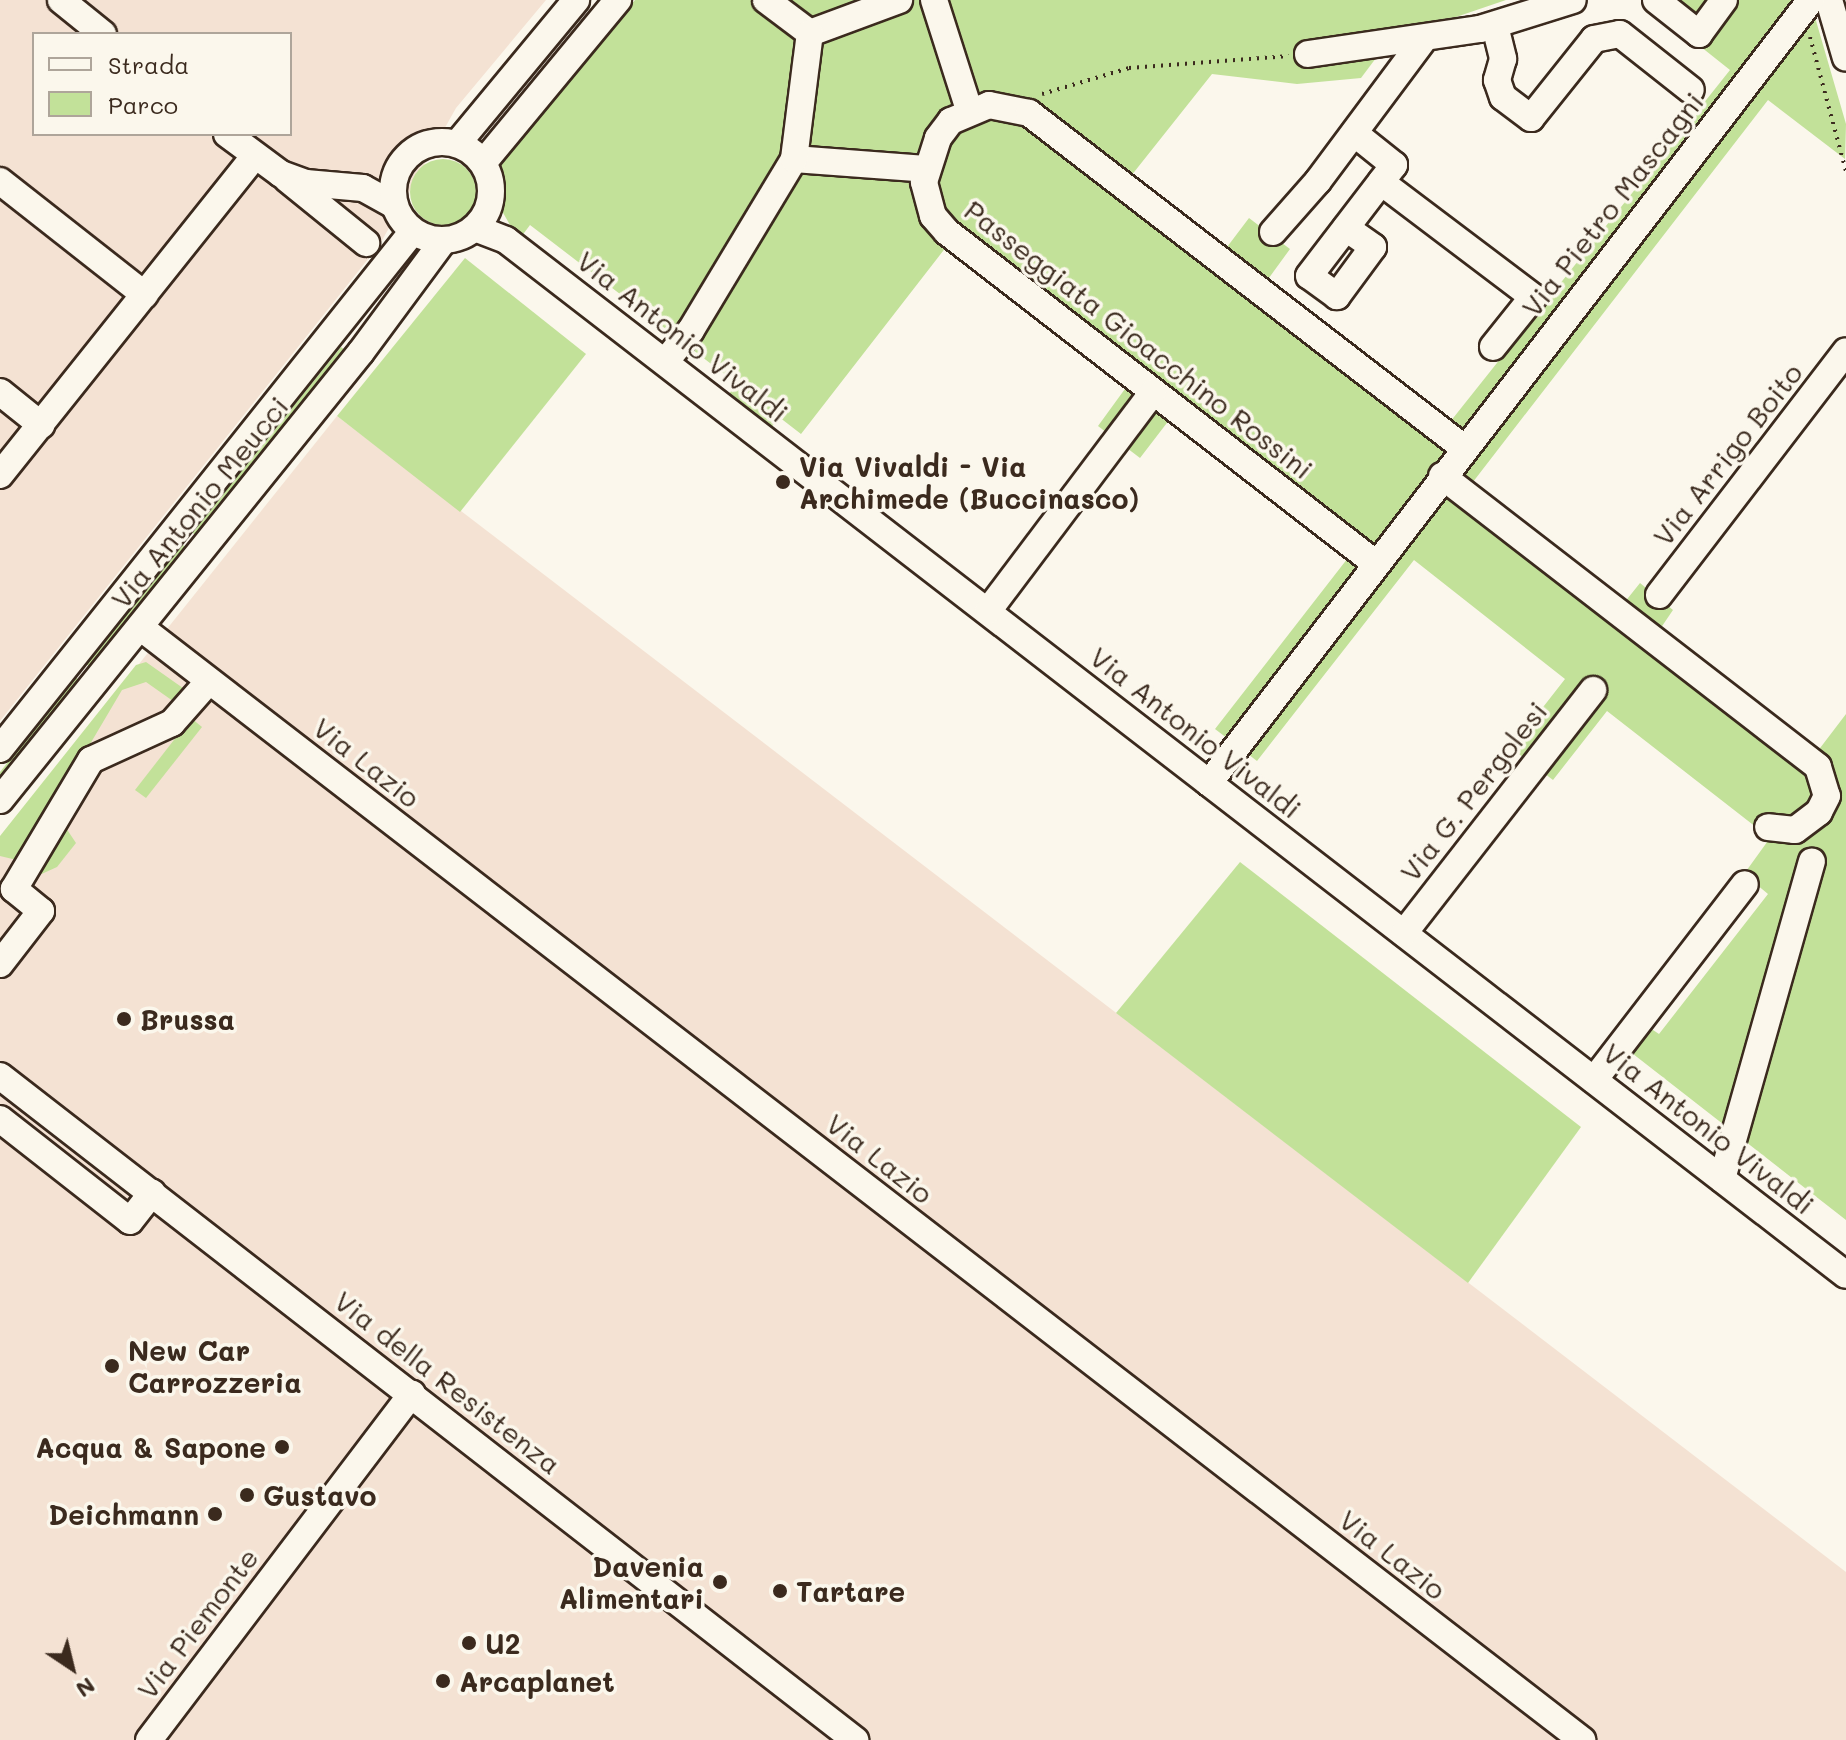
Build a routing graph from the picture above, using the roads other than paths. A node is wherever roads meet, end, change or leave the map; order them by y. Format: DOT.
graph roads {
  1 [pos="61,0"];
  2 [pos="576,0"];
  3 [pos="618,0"];
  4 [pos="766,0"];
  5 [pos="899,0"];
  6 [pos="934,0"];
  7 [pos="1573,0"];
  8 [pos="1656,0"];
  9 [pos="1724,0"];
  10 [pos="1829,0"];
  11 [pos="1807,6"];
  12 [pos="1495,26"];
  13 [pos="101,32"];
  14 [pos="810,33"];
  15 [pos="1423,40"];
  16 [pos="1308,54"];
  17 [pos="1846,58"];
  18 [pos="1691,90"];
  19 [pos="969,110"];
  20 [pos="1354,133"];
  21 [pos="230,136"];
  22 [pos="457,144"];
  23 [pos="255,156"];
  24 [pos="794,159"];
  25 [pos="483,163"];
  26 [pos="401,164"];
  27 [pos="926,169"];
  28 [pos="281,174"];
  29 [pos="0,181"];
  30 [pos="1381,182"];
  31 [pos="345,183"];
  32 [pos="394,205"];
  33 [pos="481,220"];
  34 [pos="1346,228"];
  35 [pos="413,231"];
  36 [pos="1273,232"];
  37 [pos="443,241"];
  38 [pos="366,243"];
  39 [pos="145,295"];
  40 [pos="1493,347"];
  41 [pos="1846,351"];
  42 [pos="665,362"];
  43 [pos="0,392"];
  44 [pos="1153,392"];
  45 [pos="41,425"];
  46 [pos="1464,448"];
  47 [pos="0,475"];
  48 [pos="1442,476"];
  49 [pos="1375,563"];
  50 [pos="1659,595"];
  51 [pos="988,611"];
  52 [pos="140,627"];
  53 [pos="209,681"];
  54 [pos="1593,690"];
  55 [pos="0,749"];
  56 [pos="1836,781"];
  57 [pos="1209,783"];
  58 [pos="0,800"];
  59 [pos="1768,827"];
  60 [pos="1812,861"];
  61 [pos="1745,884"];
  62 [pos="1404,933"];
  63 [pos="0,964"];
  64 [pos="0,1076"];
  65 [pos="1594,1080"];
  66 [pos="0,1119"];
  67 [pos="1722,1179"];
  68 [pos="152,1193"];
  69 [pos="1846,1275"];
  70 [pos="412,1393"];
  71 [pos="149,1740"];
  72 [pos="855,1740"];
  73 [pos="1582,1740"];
  1 -- 13 [label="street"];
  2 -- 22 [label="street"];
  3 -- 25 [label="street"];
  4 -- 14 [label="street"];
  5 -- 14 [label="street"];
  6 -- 19 [label="street"];
  7 -- 12 [label="street"];
  8 -- 9 [label="street"];
  10 -- 17 [label="street"];
  11 -- 46 [label="street, Via Pietro Mascagni"];
  12 -- 15 [label="street"];
  12 -- 18 [label="street"];
  14 -- 24 [label="street"];
  15 -- 16 [label="street"];
  15 -- 20 [label="street"];
  19 -- 27 [label="street"];
  19 -- 46 [label="street"];
  20 -- 30 [label="street"];
  20 -- 36 [label="street"];
  21 -- 23 [label="street"];
  22 -- 25 [label="street"];
  22 -- 26 [label="street"];
  23 -- 28 [label="street"];
  23 -- 39 [label="street"];
  24 -- 27 [label="street"];
  24 -- 42 [label="street"];
  25 -- 33 [label="street"];
  26 -- 31 [label="street"];
  26 -- 32 [label="street"];
  27 -- 44 [label="street, Passeggiata Gioacchino Rossini"];
  28 -- 31 [label="street"];
  28 -- 38 [label="street"];
  29 -- 39 [label="street"];
  30 -- 34 [label="street"];
  30 -- 40 [label="street"];
  31 -- 32 [label="street"];
  32 -- 35 [label="street"];
  33 -- 37 [label="street"];
  33 -- 42 [label="street, Via Antonio Vivaldi"];
  35 -- 37 [label="street"];
  35 -- 55 [label="street, Via Antonio Meucci"];
  37 -- 52 [label="street, Via Antonio Meucci"];
  39 -- 45 [label="street"];
  41 -- 50 [label="street, Via Arrigo Boito"];
  42 -- 51 [label="street, Via Antonio Vivaldi"];
  43 -- 45 [label="street"];
  44 -- 49 [label="street, Passeggiata Gioacchino Rossini"];
  44 -- 51 [label="street"];
  45 -- 47 [label="street"];
  46 -- 48 [label="street"];
  48 -- 49 [label="street"];
  48 -- 56 [label="street"];
  49 -- 57 [label="street"];
  51 -- 57 [label="street, Via Antonio Vivaldi"];
  52 -- 53 [label="street, Via Lazio"];
  52 -- 58 [label="street, Via Antonio Meucci"];
  53 -- 63 [label="street"];
  53 -- 73 [label="street, Via Lazio"];
  54 -- 62 [label="street, Via G. Pergolesi"];
  56 -- 59 [label="street"];
  57 -- 62 [label="street, Via Antonio Vivaldi"];
  60 -- 67 [label="street"];
  61 -- 65 [label="street"];
  62 -- 65 [label="street, Via Antonio Vivaldi"];
  64 -- 68 [label="street, Via della Resistenza"];
  65 -- 67 [label="street, Via Antonio Vivaldi"];
  66 -- 68 [label="street"];
  67 -- 69 [label="street, Via Antonio Vivaldi"];
  68 -- 70 [label="street, Via della Resistenza"];
  70 -- 71 [label="street, Via Piemonte"];
  70 -- 72 [label="street, Via della Resistenza"];
}
